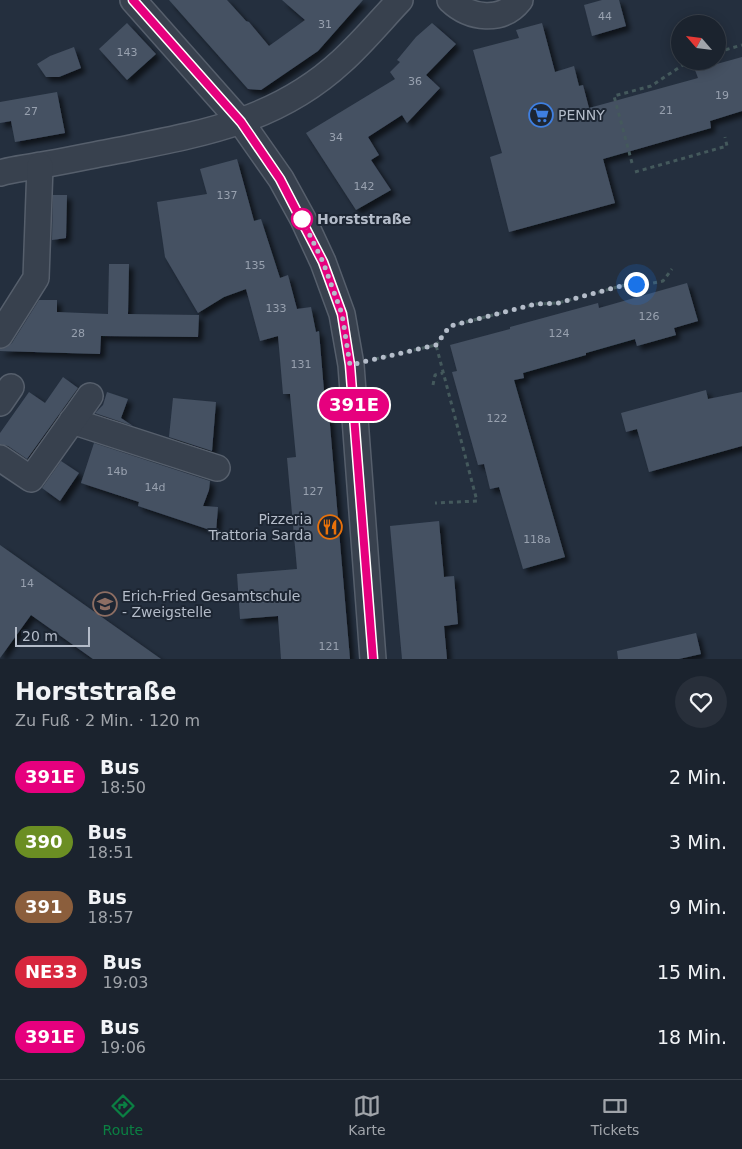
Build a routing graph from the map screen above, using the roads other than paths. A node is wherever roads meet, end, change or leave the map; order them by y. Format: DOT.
graph roads {
  1 [pos="133,0"];
  2 [pos="400,0"];
  3 [pos="450,0"];
  4 [pos="520,0"];
  5 [pos="241,122"];
  6 [pos="40,166"];
  7 [pos="0,173"];
  8 [pos="0,334"];
  9 [pos="90,396"];
  10 [pos="72,421"];
  11 [pos="0,458"];
  12 [pos="217,468"];
  13 [pos="373,659"];
  1 -- 5 [label="street"];
  2 -- 5 [label="street"];
  3 -- 4 [label="street"];
  5 -- 6 [label="street"];
  5 -- 13 [label="street"];
  6 -- 7 [label="street"];
  6 -- 8 [label="street"];
  9 -- 10 [label="street"];
  10 -- 11 [label="street"];
  10 -- 12 [label="street"];
}
